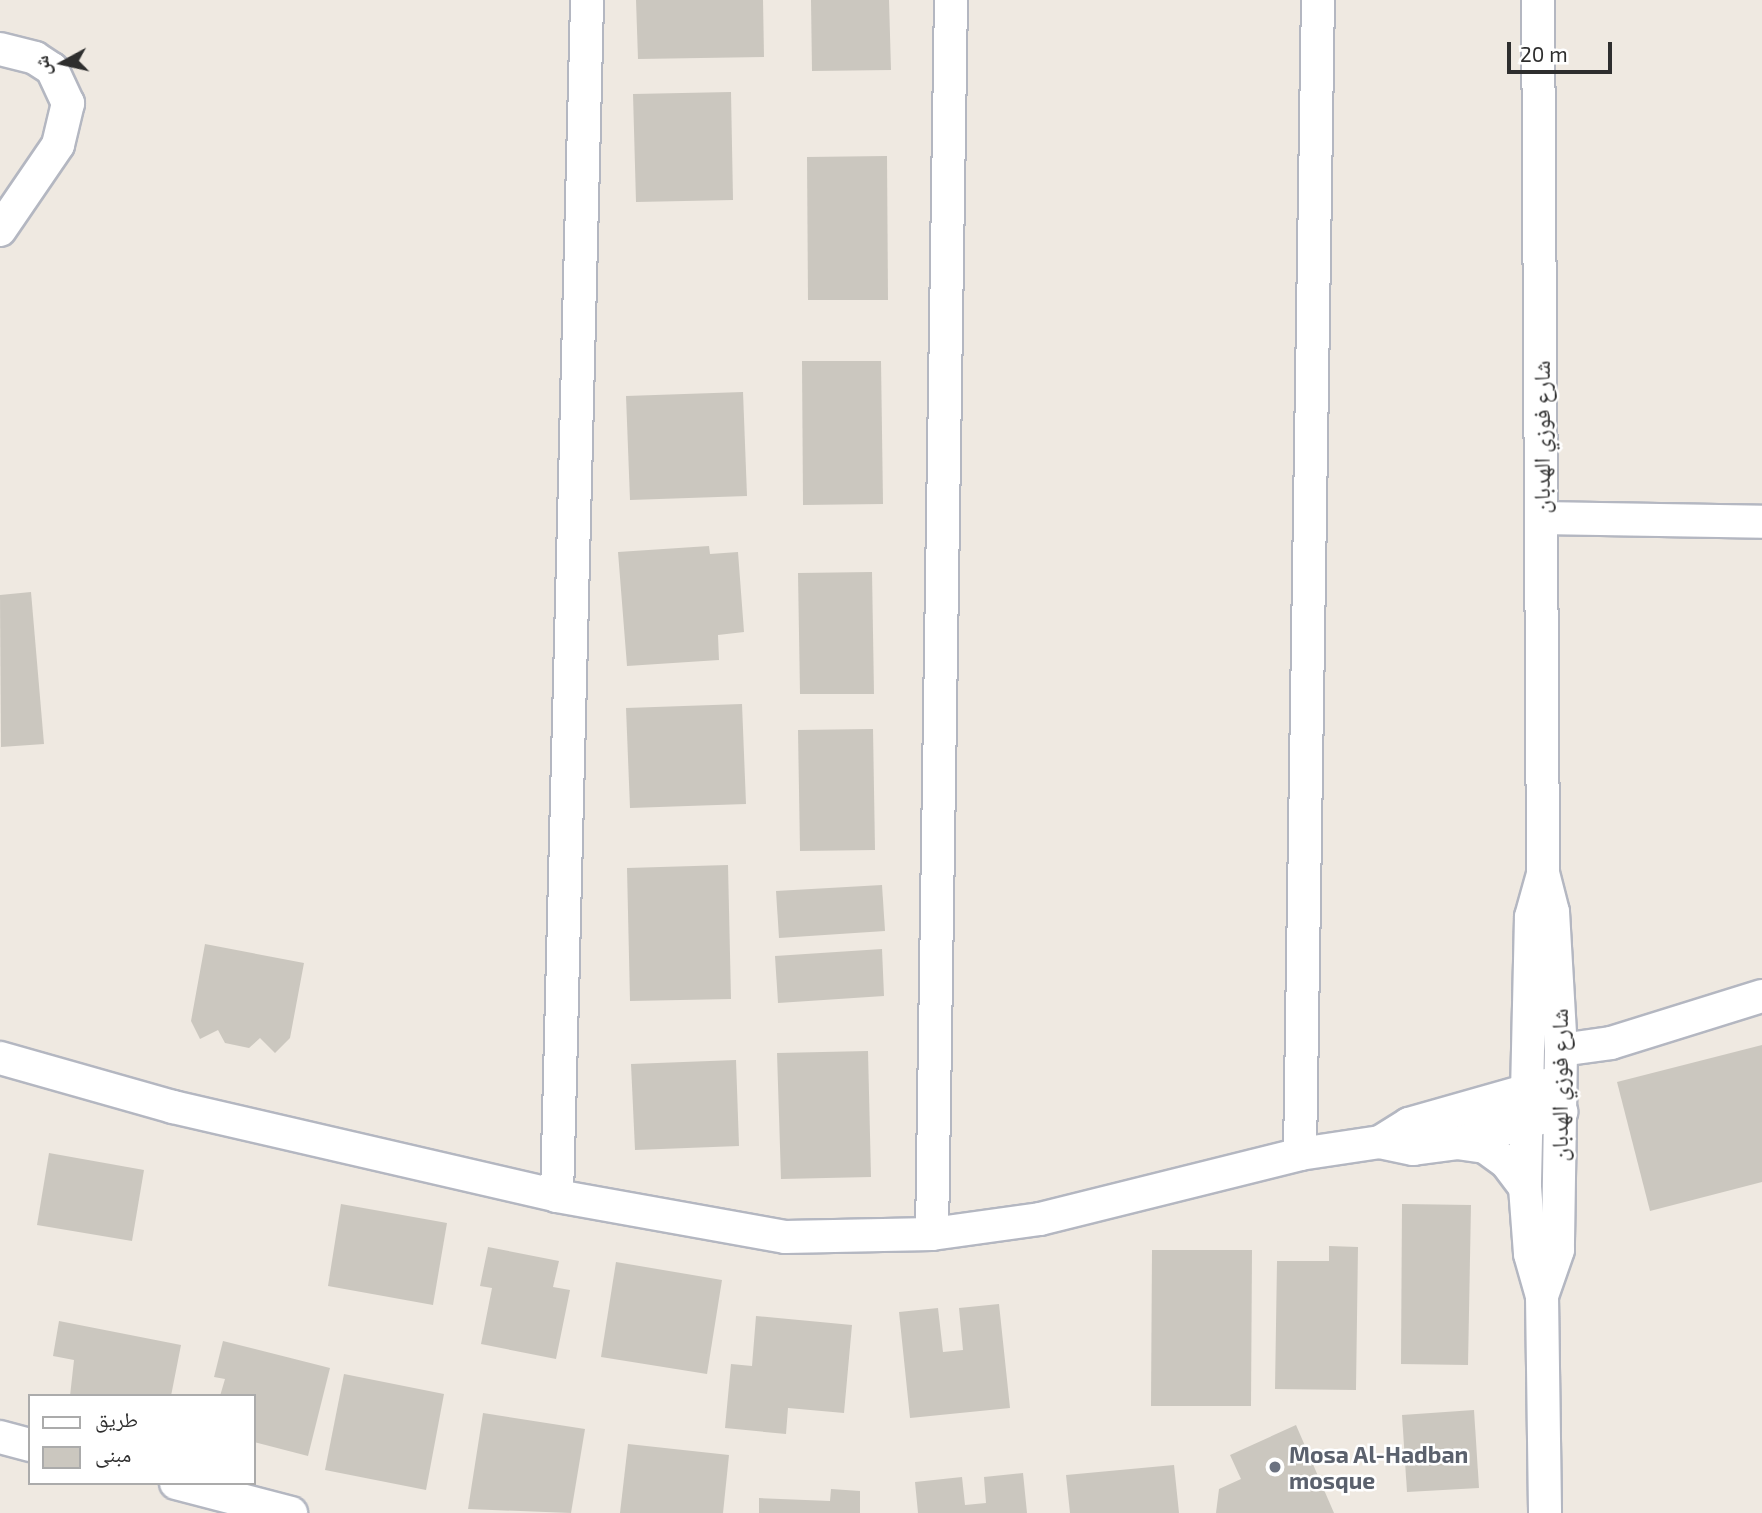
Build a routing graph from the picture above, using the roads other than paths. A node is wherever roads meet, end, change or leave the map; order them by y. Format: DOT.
graph roads {
  1 [pos="587,0"];
  2 [pos="951,0"];
  3 [pos="1318,0"];
  4 [pos="1538,0"];
  5 [pos="0,49"];
  6 [pos="0,230"];
  7 [pos="1542,518"];
  8 [pos="1762,522"];
  9 [pos="1543,873"];
  10 [pos="1762,996"];
  11 [pos="0,1058"];
  12 [pos="1561,1065"];
  13 [pos="1530,1089"];
  14 [pos="1561,1112"];
  15 [pos="1528,1121"];
  16 [pos="1380,1142"];
  17 [pos="1457,1143"];
  18 [pos="1300,1154"];
  19 [pos="1525,1187"];
  20 [pos="557,1196"];
  21 [pos="932,1234"];
  22 [pos="1542,1296"];
  23 [pos="0,1437"];
  24 [pos="28,1444"];
  25 [pos="184,1485"];
  26 [pos="291,1513"];
  27 [pos="1545,1513"];
  1 -- 20 [label="street"];
  2 -- 21 [label="street"];
  3 -- 18 [label="street"];
  4 -- 7 [label="street, شارع فوزي الهدبان"];
  5 -- 6 [label="street"];
  7 -- 8 [label="street"];
  7 -- 9 [label="street, شارع فوزي الهدبان"];
  9 -- 12 [label="street, شارع فوزي الهدبان"];
  9 -- 13 [label="street, شارع فوزي الهدبان"];
  10 -- 12 [label="street"];
  11 -- 20 [label="street"];
  12 -- 13 [label="street"];
  12 -- 14 [label="street, شارع فوزي الهدبان"];
  13 -- 15 [label="street, شارع فوزي الهدبان"];
  13 -- 16 [label="street"];
  14 -- 15 [label="street"];
  14 -- 22 [label="street, شارع فوزي الهدبان"];
  15 -- 17 [label="street"];
  15 -- 19 [label="street, شارع فوزي الهدبان"];
  16 -- 17 [label="street"];
  16 -- 18 [label="street"];
  17 -- 19 [label="street"];
  18 -- 21 [label="street"];
  19 -- 22 [label="street, شارع فوزي الهدبان"];
  20 -- 21 [label="street"];
  22 -- 27 [label="street, شارع فوزي الهدبان"];
  23 -- 24 [label="street"];
  25 -- 26 [label="street"];
}
